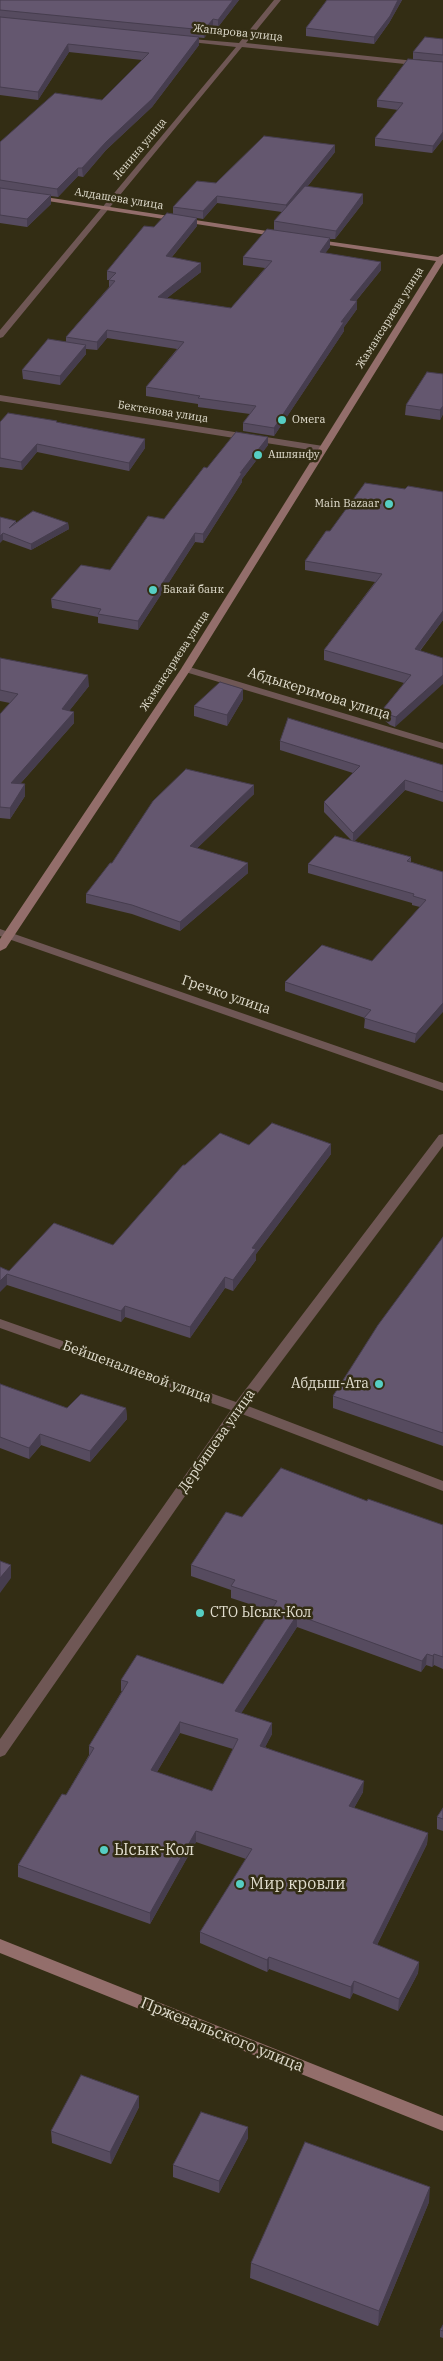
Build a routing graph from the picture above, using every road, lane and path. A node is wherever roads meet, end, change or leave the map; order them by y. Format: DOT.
graph roads {
  1 [pos="278,0"];
  2 [pos="175,38"];
  3 [pos="243,45"];
  4 [pos="443,66"];
  5 [pos="27,196"];
  6 [pos="106,208"];
  7 [pos="290,237"];
  8 [pos="310,240"];
  9 [pos="442,259"];
  10 [pos="0,335"];
  11 [pos="0,398"];
  12 [pos="323,448"];
  13 [pos="186,669"];
  14 [pos="443,746"];
  15 [pos="4,934"];
  16 [pos="0,948"];
  17 [pos="443,1087"];
  18 [pos="443,1138"];
  19 [pos="0,1322"];
  20 [pos="239,1408"];
  21 [pos="443,1486"];
  22 [pos="0,1751"];
  23 [pos="0,1946"];
  24 [pos="443,2124"];
  1 -- 3 [label="street, Ленина улица"];
  2 -- 3 [label="street, Жапарова улица"];
  3 -- 4 [label="street, Жапарова улица"];
  3 -- 6 [label="street, Ленина улица"];
  5 -- 6 [label="main road, Алдашева улица"];
  6 -- 7 [label="main road, Алдашева улица"];
  6 -- 10 [label="street, Ленина улица"];
  8 -- 9 [label="main road"];
  9 -- 12 [label="main road, Жамансариева улица"];
  11 -- 12 [label="street, Бектенова улица"];
  12 -- 13 [label="main road, Жамансариева улица"];
  13 -- 14 [label="street, Абдыкеримова улица"];
  13 -- 15 [label="main road, Жамансариева улица"];
  15 -- 16 [label="main road, Жамансариева улица"];
  15 -- 17 [label="street, Гречко улица"];
  18 -- 20 [label="street, Дербишева улица"];
  19 -- 20 [label="street, Бейшеналиевой улица"];
  20 -- 21 [label="street, Бейшеналиевой улица"];
  20 -- 22 [label="street, Дербишева улица"];
  23 -- 24 [label="main road, Пржевальского улица"];
}
